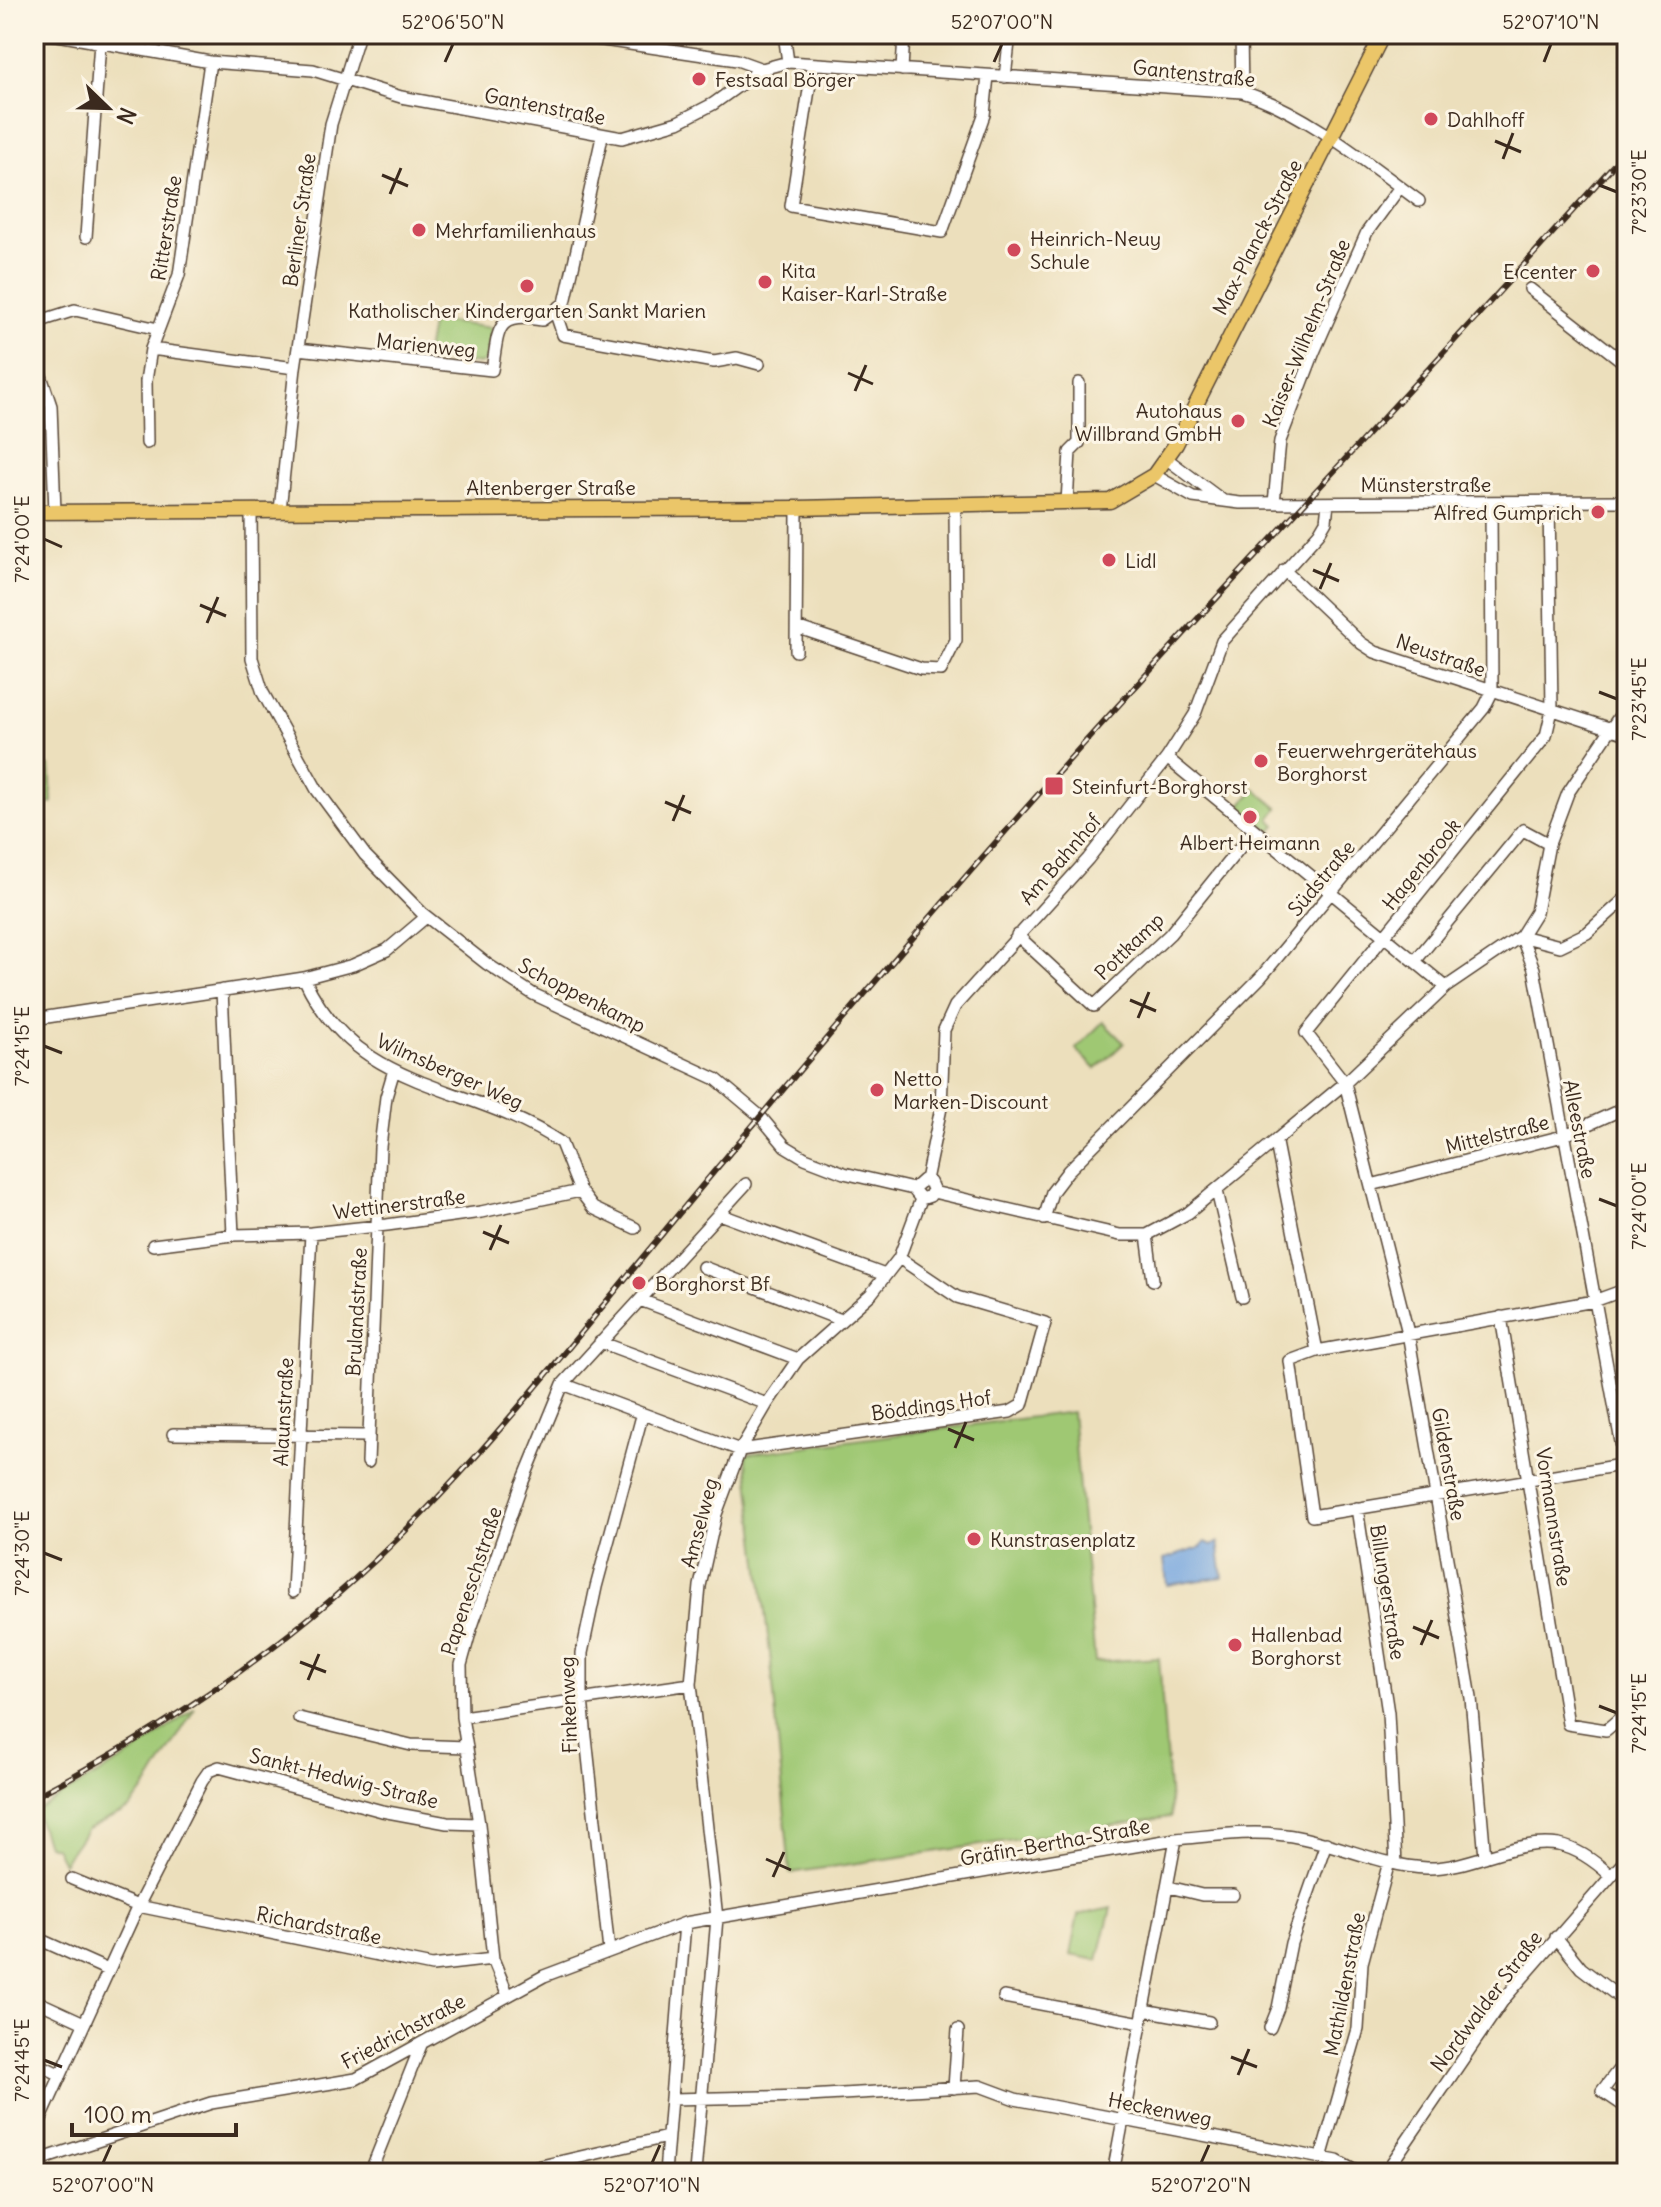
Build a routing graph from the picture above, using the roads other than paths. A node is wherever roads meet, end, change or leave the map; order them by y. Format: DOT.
graph roads {
  1 [pos="52,34"];
  2 [pos="359,34"];
  3 [pos="563,34"];
  4 [pos="784,34"];
  5 [pos="904,34"];
  6 [pos="1010,34"];
  7 [pos="1241,34"];
  8 [pos="1383,34"];
  9 [pos="100,42"];
  10 [pos="210,62"];
  11 [pos="788,62"];
  12 [pos="813,64"];
  13 [pos="762,69"];
  14 [pos="902,70"];
  15 [pos="988,76"];
  16 [pos="1005,77"];
  17 [pos="344,78"];
  18 [pos="1242,92"];
  19 [pos="602,137"];
  20 [pos="1330,139"];
  21 [pos="1400,187"];
  22 [pos="1419,201"];
  23 [pos="86,237"];
  24 [pos="1530,289"];
  25 [pos="555,311"];
  26 [pos="34,323"];
  27 [pos="158,329"];
  28 [pos="151,349"];
  29 [pos="298,349"];
  30 [pos="34,357"];
  31 [pos="759,364"];
  32 [pos="1627,365"];
  33 [pos="295,368"];
  34 [pos="1079,383"];
  35 [pos="147,443"];
  36 [pos="1167,459"];
  37 [pos="1154,475"];
  38 [pos="1627,501"];
  39 [pos="1067,502"];
  40 [pos="1226,502"];
  41 [pos="1491,502"];
  42 [pos="1549,502"];
  43 [pos="1274,503"];
  44 [pos="1328,503"];
  45 [pos="955,505"];
  46 [pos="797,508"];
  47 [pos="251,510"];
  48 [pos="280,510"];
  49 [pos="34,512"];
  50 [pos="55,512"];
  51 [pos="1284,570"];
  52 [pos="799,628"];
  53 [pos="796,651"];
  54 [pos="1492,692"];
  55 [pos="1627,705"];
  56 [pos="1552,710"];
  57 [pos="1612,727"];
  58 [pos="1627,734"];
  59 [pos="1167,758"];
  60 [pos="1254,830"];
  61 [pos="1549,844"];
  62 [pos="1331,895"];
  63 [pos="1627,897"];
  64 [pos="426,917"];
  65 [pos="1017,935"];
  66 [pos="1386,936"];
  67 [pos="1521,936"];
  68 [pos="1416,960"];
  69 [pos="304,978"];
  70 [pos="1446,987"];
  71 [pos="34,989"];
  72 [pos="222,990"];
  73 [pos="36,1018"];
  74 [pos="394,1070"];
  75 [pos="1345,1083"];
  76 [pos="1627,1107"];
  77 [pos="1563,1136"];
  78 [pos="1276,1143"];
  79 [pos="926,1180"];
  80 [pos="746,1184"];
  81 [pos="1371,1185"];
  82 [pos="913,1189"];
  83 [pos="580,1191"];
  84 [pos="1217,1191"];
  85 [pos="933,1192"];
  86 [pos="921,1199"];
  87 [pos="719,1214"];
  88 [pos="1044,1219"];
  89 [pos="378,1225"];
  90 [pos="635,1228"];
  91 [pos="311,1233"];
  92 [pos="233,1235"];
  93 [pos="1147,1235"];
  94 [pos="153,1245"];
  95 [pos="899,1258"];
  96 [pos="703,1267"];
  97 [pos="885,1275"];
  98 [pos="1153,1280"];
  99 [pos="1627,1289"];
  100 [pos="1242,1297"];
  101 [pos="640,1300"];
  102 [pos="1594,1301"];
  103 [pos="1501,1317"];
  104 [pos="841,1320"];
  105 [pos="1408,1333"];
  106 [pos="600,1342"];
  107 [pos="1317,1351"];
  108 [pos="798,1359"];
  109 [pos="563,1384"];
  110 [pos="767,1404"];
  111 [pos="642,1416"];
  112 [pos="173,1434"];
  113 [pos="299,1435"];
  114 [pos="368,1436"];
  115 [pos="740,1450"];
  116 [pos="368,1462"];
  117 [pos="1626,1467"];
  118 [pos="1530,1477"];
  119 [pos="1436,1494"];
  120 [pos="1357,1508"];
  121 [pos="293,1592"];
  122 [pos="691,1684"];
  123 [pos="582,1700"];
  124 [pos="1627,1712"];
  125 [pos="462,1717"];
  126 [pos="299,1718"];
  127 [pos="467,1747"];
  128 [pos="479,1824"];
  129 [pos="1176,1839"];
  130 [pos="1326,1843"];
  131 [pos="1485,1857"];
  132 [pos="1627,1858"];
  133 [pos="1393,1863"];
  134 [pos="1611,1876"];
  135 [pos="72,1879"];
  136 [pos="1169,1887"];
  137 [pos="1233,1895"];
  138 [pos="138,1906"];
  139 [pos="717,1918"];
  140 [pos="685,1923"];
  141 [pos="34,1937"];
  142 [pos="1556,1937"];
  143 [pos="609,1951"];
  144 [pos="493,1959"];
  145 [pos="108,1970"];
  146 [pos="507,1993"];
  147 [pos="1004,1997"];
  148 [pos="34,2000"];
  149 [pos="1627,2003"];
  150 [pos="1144,2010"];
  151 [pos="1209,2022"];
  152 [pos="84,2023"];
  153 [pos="1141,2023"];
  154 [pos="1270,2028"];
  155 [pos="958,2030"];
  156 [pos="421,2045"];
  157 [pos="1627,2059"];
  158 [pos="34,2062"];
  159 [pos="61,2075"];
  160 [pos="954,2088"];
  161 [pos="671,2099"];
  162 [pos="700,2101"];
  163 [pos="1627,2108"];
  164 [pos="1123,2121"];
  165 [pos="35,2129"];
  166 [pos="667,2137"];
  167 [pos="1321,2158"];
  168 [pos="34,2162"];
  169 [pos="370,2173"];
  170 [pos="511,2173"];
  171 [pos="665,2173"];
  172 [pos="695,2173"];
  173 [pos="1113,2173"];
  174 [pos="1359,2173"];
  175 [pos="1385,2173"];
  1 -- 9 [label="street, Gantenstraße"];
  2 -- 17 [label="street, Berliner Straße"];
  3 -- 13 [label="street"];
  4 -- 11 [label="street"];
  5 -- 14 [label="street"];
  6 -- 16 [label="street"];
  7 -- 18 [label="street"];
  8 -- 20 [label="main road, Max-Planck-Straße"];
  9 -- 10 [label="street, Gantenstraße"];
  9 -- 23 [label="street"];
  10 -- 17 [label="street, Gantenstraße"];
  10 -- 27 [label="street, Ritterstraße"];
  11 -- 12 [label="street, Gantenstraße"];
  11 -- 13 [label="street, Gantenstraße"];
  12 -- 14 [label="street, Gantenstraße"];
  12 -- 15 [label="street"];
  13 -- 19 [label="street, Gantenstraße"];
  14 -- 15 [label="street, Gantenstraße"];
  15 -- 16 [label="street, Gantenstraße"];
  16 -- 18 [label="street, Gantenstraße"];
  17 -- 19 [label="street, Gantenstraße"];
  17 -- 29 [label="street, Berliner Straße"];
  18 -- 20 [label="street, Gantenstraße"];
  19 -- 25 [label="street"];
  20 -- 21 [label="street, Gantenstraße"];
  20 -- 36 [label="main road, Max-Planck-Straße"];
  21 -- 22 [label="street, Gantenstraße"];
  21 -- 43 [label="street, Kaiser-Wilhelm-Straße"];
  24 -- 32 [label="street"];
  25 -- 29 [label="street, Marienweg"];
  25 -- 31 [label="street"];
  26 -- 27 [label="street"];
  27 -- 28 [label="street, Ritterstraße"];
  28 -- 33 [label="street"];
  28 -- 35 [label="street, Ritterstraße"];
  29 -- 33 [label="street, Berliner Straße"];
  30 -- 50 [label="street"];
  33 -- 48 [label="street, Berliner Straße"];
  34 -- 39 [label="street"];
  36 -- 37 [label="main road, Altenberger Straße"];
  36 -- 40 [label="street"];
  37 -- 39 [label="main road, Altenberger Straße"];
  37 -- 40 [label="street, Münsterstraße"];
  38 -- 42 [label="street, Münsterstraße"];
  39 -- 45 [label="main road, Altenberger Straße"];
  40 -- 43 [label="street, Münsterstraße"];
  41 -- 42 [label="street, Münsterstraße"];
  41 -- 44 [label="street, Münsterstraße"];
  41 -- 54 [label="street"];
  42 -- 56 [label="street"];
  43 -- 44 [label="street, Münsterstraße"];
  44 -- 51 [label="street, Am Bahnhof"];
  45 -- 46 [label="main road, Altenberger Straße"];
  45 -- 52 [label="street"];
  46 -- 48 [label="main road, Altenberger Straße"];
  46 -- 52 [label="street"];
  47 -- 48 [label="main road, Altenberger Straße"];
  47 -- 50 [label="main road, Altenberger Straße"];
  47 -- 64 [label="street, Schoppenkamp"];
  49 -- 50 [label="main road, Altenberger Straße"];
  51 -- 54 [label="street, Neustraße"];
  51 -- 59 [label="street, Am Bahnhof"];
  52 -- 53 [label="street"];
  54 -- 56 [label="street, Neustraße"];
  54 -- 62 [label="street, Südstraße"];
  55 -- 57 [label="street"];
  56 -- 57 [label="street, Neustraße"];
  56 -- 66 [label="street, Hagenbrook"];
  57 -- 58 [label="street, Neustraße"];
  57 -- 61 [label="street"];
  59 -- 60 [label="street"];
  59 -- 65 [label="street, Am Bahnhof"];
  60 -- 62 [label="street"];
  60 -- 65 [label="street, Pottkamp"];
  61 -- 67 [label="street"];
  61 -- 68 [label="street"];
  62 -- 66 [label="street"];
  62 -- 88 [label="street, Südstraße"];
  63 -- 67 [label="street"];
  64 -- 69 [label="street"];
  64 -- 82 [label="street, Schoppenkamp"];
  65 -- 79 [label="street, Am Bahnhof"];
  66 -- 68 [label="street"];
  66 -- 75 [label="street, Hagenbrook"];
  67 -- 70 [label="street"];
  67 -- 77 [label="street, Alleestraße"];
  68 -- 70 [label="street"];
  69 -- 72 [label="street"];
  69 -- 74 [label="street, Wilmsberger Weg"];
  70 -- 75 [label="street"];
  71 -- 73 [label="street"];
  72 -- 73 [label="street"];
  72 -- 92 [label="street"];
  74 -- 83 [label="street, Wilmsberger Weg"];
  74 -- 89 [label="street, Brulandstraße"];
  75 -- 78 [label="street"];
  75 -- 81 [label="street, Gildenstraße"];
  76 -- 77 [label="street, Mittelstraße"];
  77 -- 81 [label="street, Mittelstraße"];
  77 -- 102 [label="street, Alleestraße"];
  78 -- 84 [label="street"];
  78 -- 107 [label="street"];
  79 -- 82 [label="street"];
  79 -- 85 [label="street"];
  80 -- 87 [label="street, Papeneschstraße"];
  81 -- 105 [label="street, Gildenstraße"];
  82 -- 86 [label="street"];
  83 -- 89 [label="street, Wettinerstraße"];
  83 -- 90 [label="street"];
  84 -- 93 [label="street"];
  84 -- 100 [label="street"];
  85 -- 86 [label="street"];
  85 -- 88 [label="street"];
  86 -- 95 [label="street, Amselweg"];
  87 -- 97 [label="street"];
  87 -- 101 [label="street, Papeneschstraße"];
  88 -- 93 [label="street"];
  89 -- 91 [label="street, Wettinerstraße"];
  89 -- 114 [label="street, Brulandstraße"];
  91 -- 92 [label="street, Wettinerstraße"];
  91 -- 113 [label="street, Alaunstraße"];
  92 -- 94 [label="street, Wettinerstraße"];
  93 -- 98 [label="street"];
  95 -- 97 [label="street, Amselweg"];
  95 -- 115 [label="street, Böddings Hof"];
  96 -- 104 [label="street"];
  97 -- 104 [label="street, Amselweg"];
  99 -- 102 [label="street, Billungerstraße"];
  101 -- 106 [label="street, Papeneschstraße"];
  101 -- 108 [label="street"];
  102 -- 103 [label="street, Billungerstraße"];
  102 -- 117 [label="street, Alleestraße"];
  103 -- 105 [label="street, Billungerstraße"];
  103 -- 118 [label="street, Vormannstraße"];
  104 -- 108 [label="street, Amselweg"];
  105 -- 107 [label="street, Billungerstraße"];
  105 -- 119 [label="street, Gildenstraße"];
  106 -- 109 [label="street, Papeneschstraße"];
  106 -- 110 [label="street"];
  107 -- 120 [label="street, Billungerstraße"];
  108 -- 110 [label="street, Amselweg"];
  109 -- 111 [label="street"];
  109 -- 125 [label="street, Papeneschstraße"];
  110 -- 115 [label="street, Amselweg"];
  111 -- 115 [label="street"];
  111 -- 123 [label="street, Finkenweg"];
  112 -- 113 [label="street"];
  113 -- 114 [label="street"];
  113 -- 121 [label="street, Alaunstraße"];
  114 -- 116 [label="street, Brulandstraße"];
  115 -- 122 [label="street, Amselweg"];
  117 -- 118 [label="street"];
  118 -- 119 [label="street"];
  118 -- 124 [label="street, Vormannstraße"];
  119 -- 120 [label="street"];
  119 -- 131 [label="street, Gildenstraße"];
  120 -- 133 [label="street, Billungerstraße"];
  122 -- 123 [label="street"];
  122 -- 139 [label="street, Amselweg"];
  123 -- 125 [label="street"];
  123 -- 143 [label="street, Finkenweg"];
  125 -- 127 [label="street, Papeneschstraße"];
  126 -- 127 [label="street"];
  127 -- 128 [label="street, Papeneschstraße"];
  128 -- 138 [label="street, Sankt-Hedwig-Straße"];
  128 -- 144 [label="street, Papeneschstraße"];
  129 -- 130 [label="street, Gräfin-Bertha-Straße"];
  129 -- 136 [label="street"];
  129 -- 139 [label="street, Gräfin-Bertha-Straße"];
  130 -- 133 [label="street, Gräfin-Bertha-Straße"];
  130 -- 154 [label="street"];
  131 -- 133 [label="street, Gräfin-Bertha-Straße"];
  131 -- 134 [label="street, Gräfin-Bertha-Straße"];
  132 -- 134 [label="street, Nordwalder Straße"];
  133 -- 167 [label="street, Mathildenstraße"];
  134 -- 142 [label="street, Nordwalder Straße"];
  135 -- 138 [label="street, Richardstraße"];
  136 -- 137 [label="street"];
  136 -- 150 [label="street"];
  138 -- 144 [label="street, Richardstraße"];
  138 -- 145 [label="street"];
  139 -- 140 [label="street, Gräfin-Bertha-Straße"];
  139 -- 162 [label="street, Amselweg"];
  140 -- 143 [label="street, Gräfin-Bertha-Straße"];
  140 -- 161 [label="street"];
  141 -- 145 [label="street"];
  142 -- 149 [label="street"];
  142 -- 175 [label="street, Nordwalder Straße"];
  143 -- 146 [label="street, Gräfin-Bertha-Straße"];
  144 -- 146 [label="street, Papeneschstraße"];
  145 -- 152 [label="street"];
  146 -- 156 [label="street, Friedrichstraße"];
  147 -- 153 [label="street"];
  148 -- 152 [label="street"];
  150 -- 151 [label="street"];
  150 -- 153 [label="street"];
  152 -- 159 [label="street"];
  153 -- 164 [label="street"];
  155 -- 160 [label="street"];
  156 -- 168 [label="street, Friedrichstraße"];
  156 -- 169 [label="street"];
  157 -- 163 [label="street"];
  158 -- 159 [label="street"];
  159 -- 165 [label="street"];
  160 -- 162 [label="street, Heckenweg"];
  160 -- 164 [label="street, Heckenweg"];
  161 -- 162 [label="street, Heckenweg"];
  161 -- 166 [label="street"];
  162 -- 172 [label="street, Amselweg"];
  164 -- 167 [label="street, Heckenweg"];
  164 -- 173 [label="street"];
  166 -- 170 [label="street"];
  166 -- 171 [label="street"];
  167 -- 174 [label="street, Heckenweg"];
}
